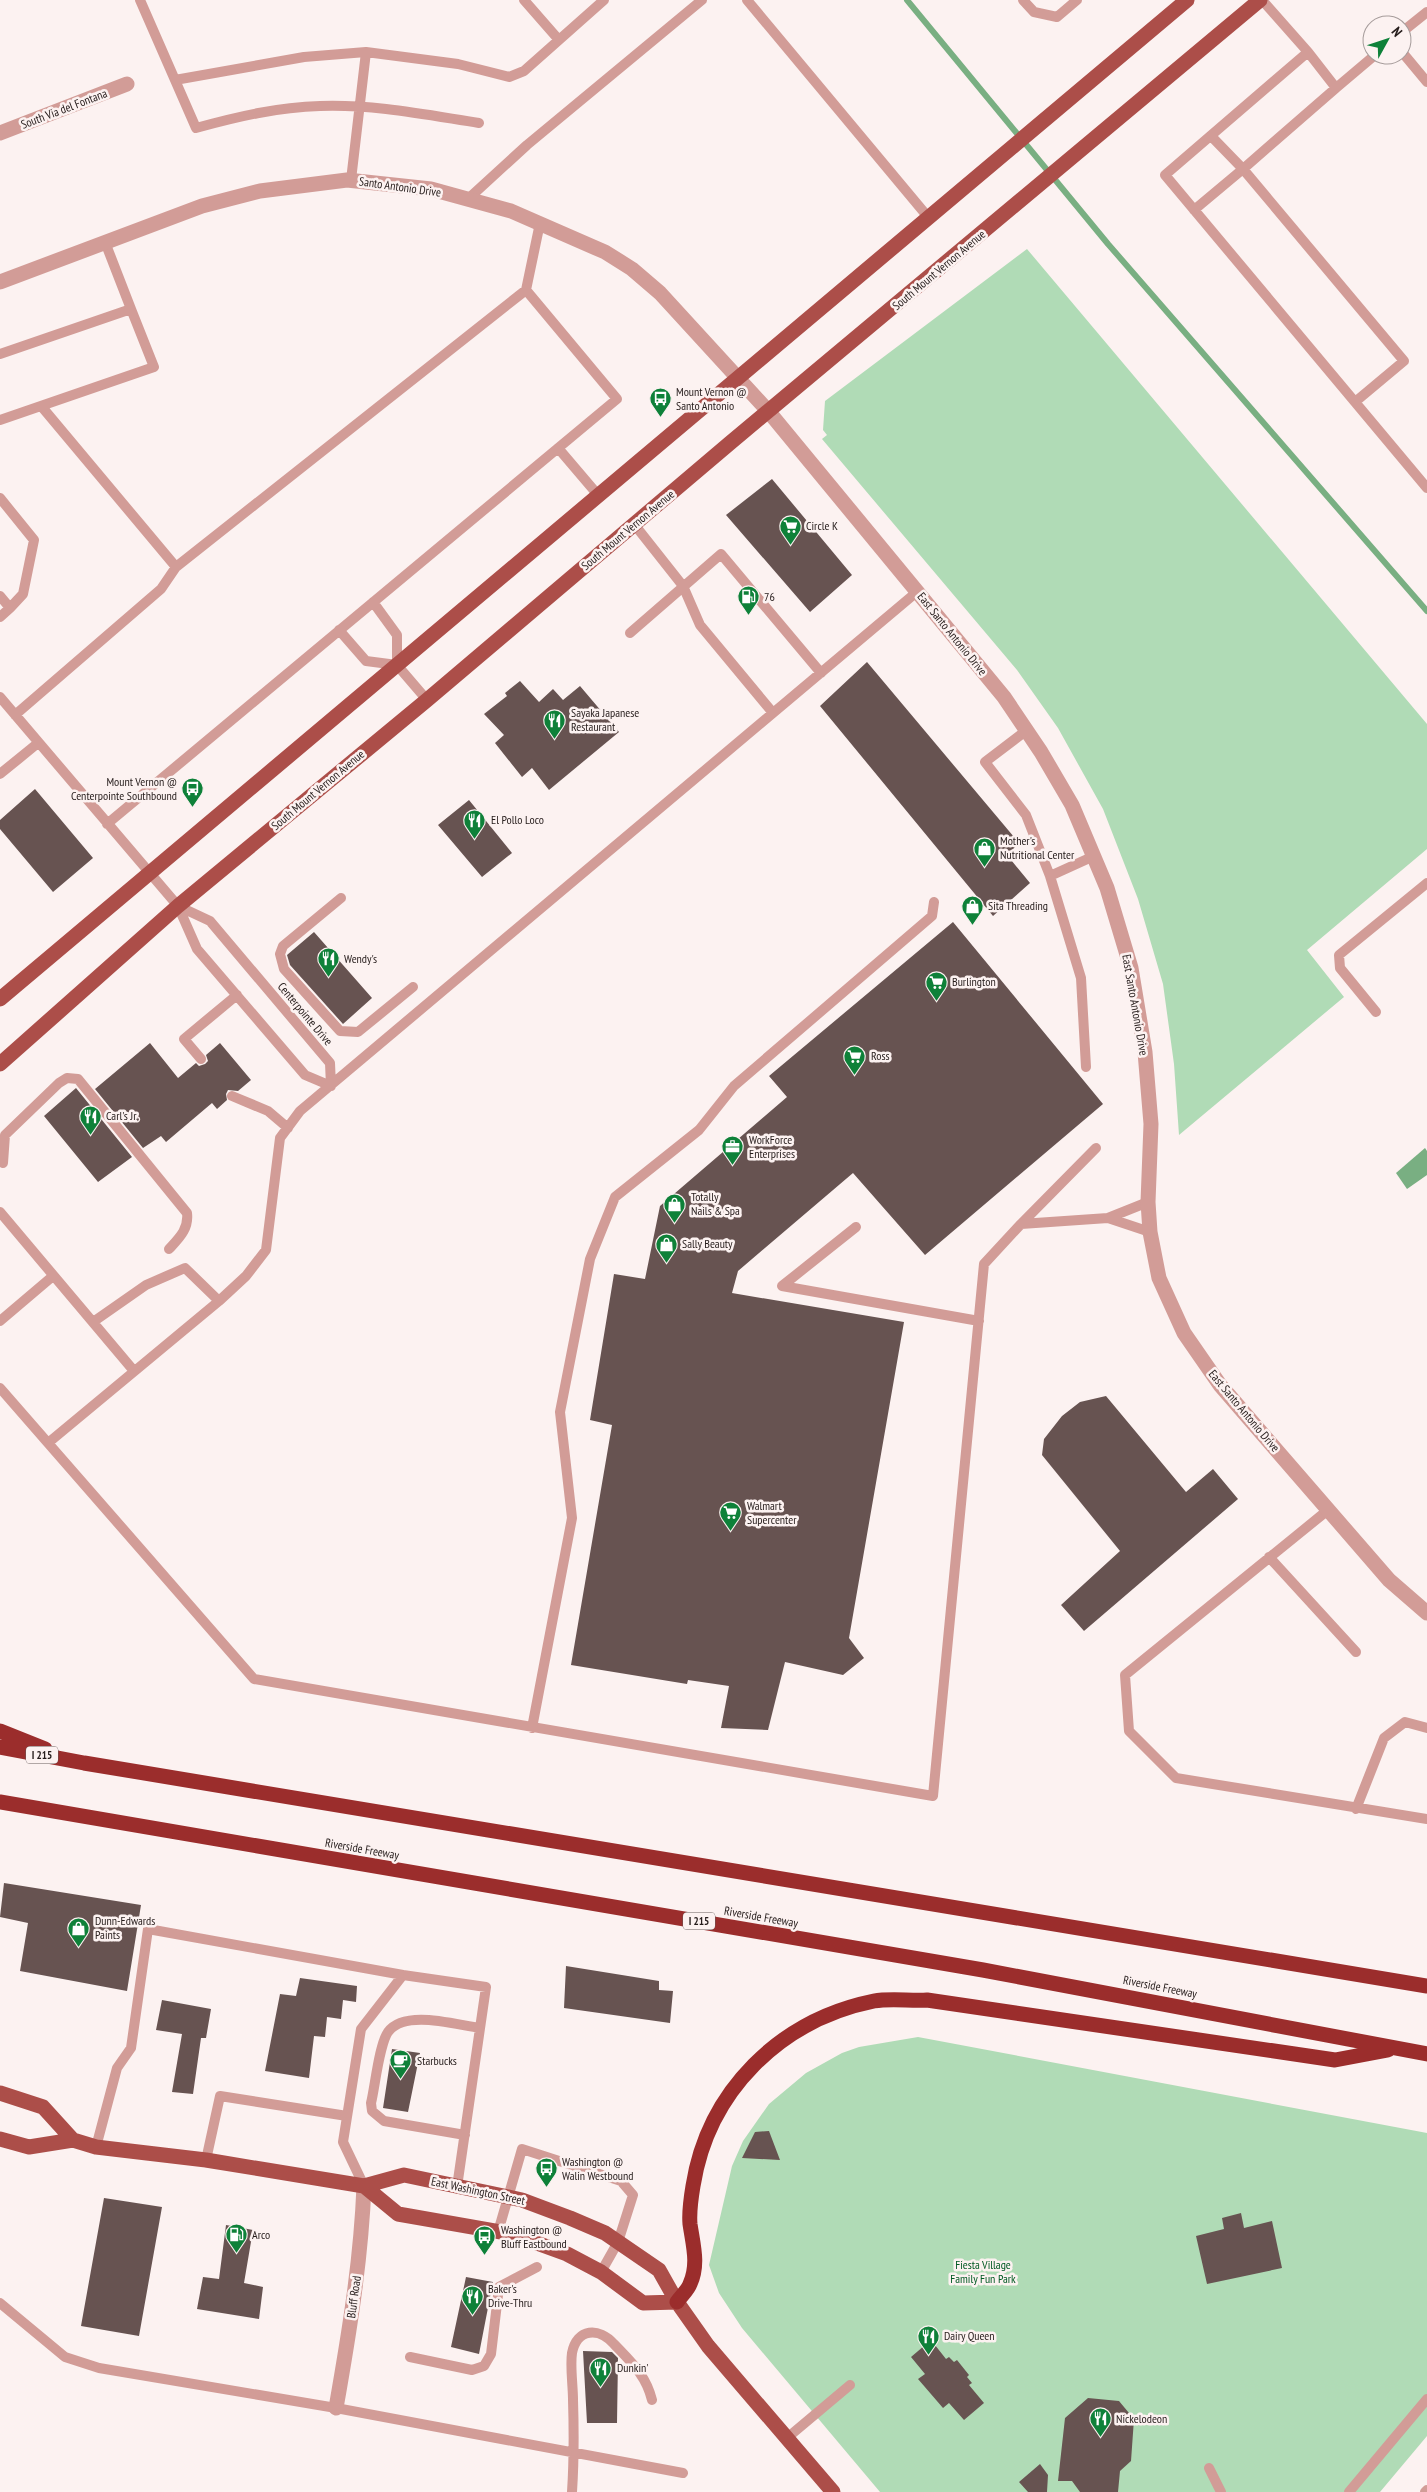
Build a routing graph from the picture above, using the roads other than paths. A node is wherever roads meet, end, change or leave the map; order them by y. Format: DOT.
graph roads {
  1 [pos="140,0"];
  2 [pos="524,0"];
  3 [pos="604,0"];
  4 [pos="702,0"];
  5 [pos="747,0"];
  6 [pos="1023,0"];
  7 [pos="1077,0"];
  8 [pos="1187,0"];
  9 [pos="1261,0"];
  10 [pos="1427,12"];
  11 [pos="1412,24"];
  12 [pos="558,40"];
  13 [pos="366,52"];
  14 [pos="1308,52"];
  15 [pos="1412,64"];
  16 [pos="1363,65"];
  17 [pos="175,80"];
  18 [pos="1427,82"];
  19 [pos="128,84"];
  20 [pos="1336,88"];
  21 [pos="359,108"];
  22 [pos="479,123"];
  23 [pos="0,133"];
  24 [pos="1211,136"];
  25 [pos="1243,169"];
  26 [pos="352,180"];
  27 [pos="468,199"];
  28 [pos="1194,210"];
  29 [pos="928,217"];
  30 [pos="540,223"];
  31 [pos="105,242"];
  32 [pos="0,282"];
  33 [pos="526,290"];
  34 [pos="131,309"];
  35 [pos="0,354"];
  36 [pos="738,377"];
  37 [pos="1355,402"];
  38 [pos="42,407"];
  39 [pos="769,412"];
  40 [pos="0,420"];
  41 [pos="558,448"];
  42 [pos="1427,488"];
  43 [pos="598,495"];
  44 [pos="0,498"];
  45 [pos="634,524"];
  46 [pos="176,567"];
  47 [pos="684,586"];
  48 [pos="918,591"];
  49 [pos="0,596"];
  50 [pos="373,602"];
  51 [pos="10,608"];
  52 [pos="0,616"];
  53 [pos="339,630"];
  54 [pos="630,633"];
  55 [pos="396,665"];
  56 [pos="821,673"];
  57 [pos="0,697"];
  58 [pos="427,700"];
  59 [pos="773,713"];
  60 [pos="15,715"];
  61 [pos="1026,730"];
  62 [pos="38,743"];
  63 [pos="0,774"];
  64 [pos="107,824"];
  65 [pos="1094,856"];
  66 [pos="148,874"];
  67 [pos="1050,876"];
  68 [pos="1427,883"];
  69 [pos="341,898"];
  70 [pos="934,902"];
  71 [pos="178,906"];
  72 [pos="413,987"];
  73 [pos="236,995"];
  74 [pos="0,999"];
  75 [pos="1376,1012"];
  76 [pos="201,1059"];
  77 [pos="0,1064"];
  78 [pos="1086,1067"];
  79 [pos="331,1086"];
  80 [pos="232,1096"];
  81 [pos="288,1128"];
  82 [pos="1096,1148"];
  83 [pos="2,1163"];
  84 [pos="1148,1202"];
  85 [pos="0,1212"];
  86 [pos="1108,1218"];
  87 [pos="1021,1224"];
  88 [pos="856,1227"];
  89 [pos="1150,1232"];
  90 [pos="168,1249"];
  91 [pos="53,1276"];
  92 [pos="219,1301"];
  93 [pos="0,1321"];
  94 [pos="979,1321"];
  95 [pos="93,1322"];
  96 [pos="134,1371"];
  97 [pos="0,1388"];
  98 [pos="48,1443"];
  99 [pos="1328,1510"];
  100 [pos="1269,1557"];
  101 [pos="1427,1613"];
  102 [pos="1356,1652"];
  103 [pos="532,1728"];
  104 [pos="1427,1728"];
  105 [pos="0,1731"];
  106 [pos="0,1747"];
  107 [pos="84,1764"];
  108 [pos="0,1804"];
  109 [pos="1356,1809"];
  110 [pos="1427,1820"];
  111 [pos="403,1975"];
  112 [pos="1427,1986"];
  113 [pos="480,2028"];
  114 [pos="1397,2049"];
  115 [pos="1427,2054"];
  116 [pos="0,2093"];
  117 [pos="347,2116"];
  118 [pos="464,2135"];
  119 [pos="0,2139"];
  120 [pos="73,2140"];
  121 [pos="96,2147"];
  122 [pos="206,2160"];
  123 [pos="364,2186"];
  124 [pos="457,2187"];
  125 [pos="506,2197"];
  126 [pos="498,2232"];
  127 [pos="618,2242"];
  128 [pos="537,2267"];
  129 [pos="601,2272"];
  130 [pos="677,2302"];
  131 [pos="0,2303"];
  132 [pos="410,2357"];
  133 [pos="850,2385"];
  134 [pos="1427,2399"];
  135 [pos="652,2400"];
  136 [pos="336,2408"];
  137 [pos="787,2438"];
  138 [pos="575,2453"];
  139 [pos="1208,2468"];
  140 [pos="683,2473"];
  141 [pos="572,2492"];
  142 [pos="833,2492"];
  143 [pos="1221,2492"];
  144 [pos="1349,2492"];
  1 -- 17 [label="lane"];
  2 -- 12 [label="lane"];
  3 -- 12 [label="lane"];
  4 -- 27 [label="lane"];
  5 -- 29 [label="lane"];
  6 -- 7 [label="lane"];
  8 -- 29 [label="main road"];
  9 -- 14 [label="lane"];
  9 -- 39 [label="main road, South Mount Vernon Avenue"];
  10 -- 11 [label="lane"];
  12 -- 13 [label="lane"];
  13 -- 17 [label="lane"];
  13 -- 21 [label="lane"];
  14 -- 20 [label="lane"];
  14 -- 24 [label="lane"];
  15 -- 18 [label="lane"];
  16 -- 20 [label="lane"];
  17 -- 21 [label="lane"];
  19 -- 23 [label="street, South Via del Fontana"];
  20 -- 25 [label="lane"];
  21 -- 22 [label="lane"];
  21 -- 26 [label="lane"];
  24 -- 25 [label="lane"];
  24 -- 28 [label="lane"];
  25 -- 28 [label="lane"];
  25 -- 37 [label="lane"];
  26 -- 27 [label="street, Santo Antonio Drive"];
  26 -- 31 [label="street, Santo Antonio Drive"];
  27 -- 30 [label="street, Santo Antonio Drive"];
  28 -- 37 [label="lane"];
  29 -- 36 [label="main road"];
  30 -- 33 [label="lane"];
  30 -- 36 [label="street, Santo Antonio Drive"];
  31 -- 32 [label="street, Santo Antonio Drive"];
  31 -- 34 [label="lane"];
  33 -- 41 [label="lane"];
  33 -- 46 [label="lane"];
  34 -- 35 [label="lane"];
  34 -- 38 [label="lane"];
  36 -- 39 [label="street, Santo Antonio Drive"];
  36 -- 43 [label="main road"];
  37 -- 42 [label="lane"];
  38 -- 40 [label="lane"];
  38 -- 46 [label="lane"];
  39 -- 45 [label="main road, South Mount Vernon Avenue"];
  39 -- 48 [label="street, East Santo Antonio Drive"];
  41 -- 43 [label="lane"];
  41 -- 50 [label="lane"];
  43 -- 55 [label="main road"];
  44 -- 51 [label="lane"];
  45 -- 47 [label="lane"];
  45 -- 58 [label="main road, South Mount Vernon Avenue"];
  46 -- 60 [label="lane"];
  47 -- 54 [label="lane"];
  47 -- 56 [label="lane"];
  47 -- 59 [label="lane"];
  48 -- 56 [label="lane"];
  48 -- 61 [label="street, East Santo Antonio Drive"];
  49 -- 51 [label="lane"];
  50 -- 53 [label="lane"];
  50 -- 55 [label="lane"];
  51 -- 52 [label="lane"];
  53 -- 55 [label="lane"];
  53 -- 64 [label="lane"];
  55 -- 58 [label="lane"];
  55 -- 66 [label="main road"];
  56 -- 59 [label="lane"];
  57 -- 60 [label="lane, Centerpointe Drive"];
  58 -- 71 [label="main road, South Mount Vernon Avenue"];
  59 -- 79 [label="lane"];
  60 -- 62 [label="lane, Centerpointe Drive"];
  61 -- 65 [label="street, East Santo Antonio Drive"];
  61 -- 67 [label="lane"];
  62 -- 63 [label="lane"];
  62 -- 64 [label="lane, Centerpointe Drive"];
  64 -- 66 [label="lane, Centerpointe Drive"];
  65 -- 67 [label="lane"];
  65 -- 84 [label="street, East Santo Antonio Drive"];
  66 -- 71 [label="lane, Centerpointe Drive"];
  66 -- 74 [label="main road"];
  67 -- 78 [label="lane"];
  68 -- 75 [label="lane"];
  69 -- 72 [label="lane"];
  70 -- 103 [label="lane"];
  71 -- 73 [label="lane, Centerpointe Drive"];
  71 -- 77 [label="main road, South Mount Vernon Avenue"];
  71 -- 79 [label="lane, Centerpointe Drive"];
  73 -- 76 [label="lane"];
  73 -- 79 [label="lane, Centerpointe Drive"];
  79 -- 81 [label="lane"];
  80 -- 81 [label="lane"];
  81 -- 92 [label="lane"];
  82 -- 87 [label="lane"];
  83 -- 90 [label="lane"];
  84 -- 86 [label="lane"];
  84 -- 89 [label="street, East Santo Antonio Drive"];
  85 -- 91 [label="lane"];
  86 -- 87 [label="lane"];
  86 -- 89 [label="lane"];
  87 -- 94 [label="lane"];
  88 -- 94 [label="lane"];
  89 -- 99 [label="street, East Santo Antonio Drive"];
  91 -- 93 [label="lane"];
  91 -- 95 [label="lane"];
  92 -- 95 [label="lane"];
  92 -- 96 [label="lane"];
  94 -- 103 [label="lane"];
  95 -- 96 [label="lane"];
  96 -- 98 [label="lane"];
  97 -- 98 [label="lane"];
  98 -- 103 [label="lane"];
  99 -- 100 [label="lane"];
  99 -- 101 [label="street, East Santo Antonio Drive"];
  100 -- 102 [label="lane"];
  100 -- 109 [label="lane"];
  104 -- 109 [label="lane"];
  105 -- 107 [label="highway"];
  106 -- 107 [label="highway, I 215"];
  107 -- 112 [label="highway, I 215"];
  108 -- 114 [label="highway, Riverside Freeway / I 215"];
  109 -- 110 [label="lane"];
  111 -- 113 [label="lane"];
  111 -- 117 [label="lane"];
  111 -- 121 [label="lane"];
  113 -- 118 [label="lane"];
  113 -- 118 [label="lane"];
  114 -- 115 [label="highway, Riverside Freeway / I 215"];
  114 -- 130 [label="highway"];
  116 -- 120 [label="main road"];
  117 -- 122 [label="lane"];
  117 -- 123 [label="lane"];
  118 -- 124 [label="lane"];
  119 -- 120 [label="main road, East Washington Street"];
  120 -- 121 [label="main road, East Washington Street"];
  121 -- 122 [label="main road, East Washington Street"];
  122 -- 123 [label="main road, East Washington Street"];
  123 -- 124 [label="main road, East Washington Street"];
  123 -- 126 [label="main road"];
  123 -- 136 [label="street, Bluff Road"];
  124 -- 125 [label="main road, East Washington Street"];
  125 -- 126 [label="lane"];
  125 -- 127 [label="main road, East Washington Street"];
  125 -- 127 [label="lane"];
  126 -- 129 [label="main road"];
  127 -- 129 [label="lane"];
  127 -- 130 [label="main road, East Washington Street"];
  128 -- 132 [label="lane"];
  129 -- 130 [label="main road"];
  130 -- 137 [label="main road, East Washington Street"];
  131 -- 136 [label="lane"];
  133 -- 137 [label="lane"];
  134 -- 144 [label="lane"];
  135 -- 138 [label="lane"];
  136 -- 138 [label="lane"];
  137 -- 142 [label="main road, East Washington Street"];
  138 -- 140 [label="lane"];
  138 -- 141 [label="lane"];
  139 -- 143 [label="lane"];
}
